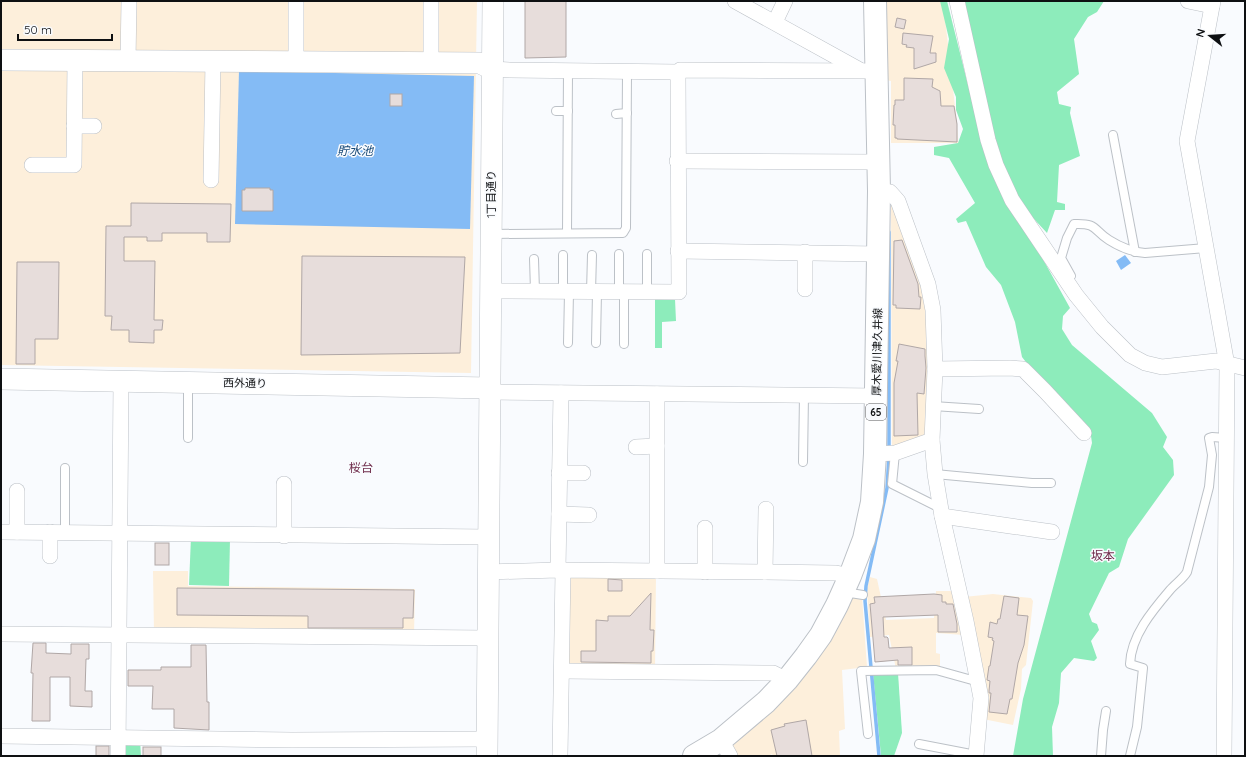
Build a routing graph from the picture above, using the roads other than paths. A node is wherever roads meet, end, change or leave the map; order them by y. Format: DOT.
graph roads {
  1 [pos="129,1"];
  2 [pos="296,1"];
  3 [pos="493,1"];
  4 [pos="735,1"];
  5 [pos="785,1"];
  6 [pos="874,1"];
  7 [pos="957,1"];
  8 [pos="1188,1"];
  9 [pos="1213,3"];
  10 [pos="428,5"];
  11 [pos="775,22"];
  12 [pos="1,60"];
  13 [pos="128,60"];
  14 [pos="75,61"];
  15 [pos="213,61"];
  16 [pos="296,62"];
  17 [pos="431,63"];
  18 [pos="492,69"];
  19 [pos="568,71"];
  20 [pos="869,71"];
  21 [pos="627,72"];
  22 [pos="678,72"];
  23 [pos="556,111"];
  24 [pos="568,111"];
  25 [pos="627,113"];
  26 [pos="616,114"];
  27 [pos="74,126"];
  28 [pos="94,126"];
  29 [pos="1113,136"];
  30 [pos="677,161"];
  31 [pos="878,162"];
  32 [pos="39,168"];
  33 [pos="211,180"];
  34 [pos="879,191"];
  35 [pos="567,233"];
  36 [pos="491,234"];
  37 [pos="1206,248"];
  38 [pos="678,250"];
  39 [pos="805,252"];
  40 [pos="1135,252"];
  41 [pos="619,254"];
  42 [pos="647,254"];
  43 [pos="878,254"];
  44 [pos="563,255"];
  45 [pos="592,255"];
  46 [pos="534,259"];
  47 [pos="805,289"];
  48 [pos="490,292"];
  49 [pos="535,292"];
  50 [pos="566,292"];
  51 [pos="594,292"];
  52 [pos="622,292"];
  53 [pos="647,292"];
  54 [pos="1076,296"];
  55 [pos="568,342"];
  56 [pos="596,343"];
  57 [pos="624,344"];
  58 [pos="1227,365"];
  59 [pos="1245,368"];
  60 [pos="935,369"];
  61 [pos="1,379"];
  62 [pos="121,381"];
  63 [pos="188,382"];
  64 [pos="490,390"];
  65 [pos="561,393"];
  66 [pos="657,394"];
  67 [pos="804,395"];
  68 [pos="876,396"];
  69 [pos="933,406"];
  70 [pos="979,409"];
  71 [pos="1084,434"];
  72 [pos="188,438"];
  73 [pos="1226,438"];
  74 [pos="932,440"];
  75 [pos="657,446"];
  76 [pos="636,447"];
  77 [pos="886,454"];
  78 [pos="803,462"];
  79 [pos="65,468"];
  80 [pos="559,473"];
  81 [pos="583,473"];
  82 [pos="935,474"];
  83 [pos="1051,483"];
  84 [pos="284,484"];
  85 [pos="17,491"];
  86 [pos="766,509"];
  87 [pos="941,512"];
  88 [pos="559,514"];
  89 [pos="588,515"];
  90 [pos="705,528"];
  91 [pos="1,532"];
  92 [pos="17,532"];
  93 [pos="1052,532"];
  94 [pos="58,533"];
  95 [pos="119,533"];
  96 [pos="284,536"];
  97 [pos="488,538"];
  98 [pos="50,556"];
  99 [pos="561,571"];
  100 [pos="657,571"];
  101 [pos="488,572"];
  102 [pos="705,572"];
  103 [pos="765,572"];
  104 [pos="852,588"];
  105 [pos="1,634"];
  106 [pos="119,636"];
  107 [pos="488,638"];
  108 [pos="562,671"];
  109 [pos="978,679"];
  110 [pos="787,680"];
  111 [pos="1106,711"];
  112 [pos="868,734"];
  113 [pos="1,736"];
  114 [pos="118,737"];
  115 [pos="919,744"];
  116 [pos="487,748"];
  117 [pos="725,748"];
  118 [pos="976,755"];
  119 [pos="118,756"];
  120 [pos="560,756"];
  121 [pos="694,756"];
  122 [pos="1101,756"];
  123 [pos="1130,756"];
  124 [pos="1224,756"];
  1 -- 13 [label="street"];
  2 -- 16 [label="street"];
  3 -- 18 [label="street, 1丁目通り"];
  4 -- 11 [label="street"];
  5 -- 11 [label="street"];
  6 -- 20 [label="main road, 厚木愛川津久井線 / 65"];
  7 -- 54 [label="street"];
  8 -- 9 [label="street"];
  9 -- 37 [label="street"];
  10 -- 17 [label="street"];
  11 -- 20 [label="street"];
  12 -- 14 [label="street"];
  13 -- 14 [label="street"];
  13 -- 15 [label="street"];
  14 -- 27 [label="street"];
  15 -- 16 [label="street"];
  15 -- 33 [label="street"];
  16 -- 17 [label="street"];
  17 -- 18 [label="street"];
  18 -- 19 [label="street"];
  18 -- 36 [label="street, 1丁目通り"];
  19 -- 21 [label="street"];
  19 -- 24 [label="lane"];
  20 -- 22 [label="street"];
  20 -- 31 [label="main road, 厚木愛川津久井線 / 65"];
  21 -- 22 [label="street"];
  21 -- 25 [label="lane"];
  22 -- 30 [label="street"];
  23 -- 24 [label="lane"];
  24 -- 35 [label="lane"];
  25 -- 26 [label="lane"];
  25 -- 35 [label="lane"];
  27 -- 28 [label="street"];
  27 -- 32 [label="street"];
  29 -- 40 [label="lane"];
  30 -- 31 [label="street"];
  30 -- 38 [label="street"];
  31 -- 34 [label="main road, 厚木愛川津久井線 / 65"];
  34 -- 43 [label="main road, 厚木愛川津久井線 / 65"];
  34 -- 60 [label="street"];
  35 -- 36 [label="lane"];
  36 -- 48 [label="street, 1丁目通り"];
  37 -- 40 [label="lane"];
  37 -- 58 [label="street"];
  38 -- 39 [label="street"];
  38 -- 53 [label="street"];
  39 -- 43 [label="street"];
  39 -- 47 [label="street"];
  40 -- 54 [label="lane"];
  41 -- 52 [label="lane"];
  42 -- 53 [label="lane"];
  43 -- 68 [label="main road, 厚木愛川津久井線 / 65"];
  44 -- 50 [label="lane"];
  45 -- 51 [label="lane"];
  46 -- 49 [label="lane"];
  48 -- 49 [label="street"];
  48 -- 64 [label="street, 1丁目通り"];
  49 -- 50 [label="street"];
  50 -- 51 [label="street"];
  50 -- 55 [label="lane"];
  51 -- 52 [label="street"];
  51 -- 56 [label="lane"];
  52 -- 53 [label="street"];
  52 -- 57 [label="lane"];
  54 -- 58 [label="street"];
  58 -- 59 [label="street"];
  58 -- 73 [label="street"];
  60 -- 69 [label="street"];
  60 -- 71 [label="street"];
  61 -- 62 [label="street, 西外通り"];
  62 -- 63 [label="street, 西外通り"];
  62 -- 95 [label="street"];
  63 -- 64 [label="street, 西外通り"];
  63 -- 72 [label="lane"];
  64 -- 65 [label="street"];
  64 -- 97 [label="street, 1丁目通り"];
  65 -- 66 [label="street"];
  65 -- 80 [label="street"];
  66 -- 67 [label="street"];
  66 -- 75 [label="street"];
  67 -- 68 [label="street"];
  67 -- 78 [label="lane"];
  68 -- 77 [label="main road, 厚木愛川津久井線 / 65"];
  69 -- 70 [label="lane"];
  69 -- 74 [label="street"];
  73 -- 123 [label="lane"];
  73 -- 124 [label="street"];
  74 -- 77 [label="street"];
  74 -- 82 [label="street"];
  75 -- 76 [label="street"];
  75 -- 100 [label="street"];
  77 -- 87 [label="lane"];
  77 -- 104 [label="main road, 厚木愛川津久井線 / 65"];
  79 -- 94 [label="lane"];
  80 -- 81 [label="street"];
  80 -- 88 [label="street"];
  82 -- 83 [label="lane"];
  82 -- 87 [label="street"];
  84 -- 96 [label="street"];
  85 -- 92 [label="street"];
  86 -- 103 [label="street"];
  87 -- 93 [label="street"];
  87 -- 109 [label="street"];
  88 -- 89 [label="street"];
  88 -- 99 [label="street"];
  90 -- 102 [label="street"];
  91 -- 92 [label="street"];
  92 -- 94 [label="street"];
  94 -- 95 [label="street"];
  94 -- 98 [label="street"];
  95 -- 96 [label="street"];
  95 -- 106 [label="street"];
  96 -- 97 [label="street"];
  97 -- 101 [label="street, 1丁目通り"];
  99 -- 100 [label="street"];
  99 -- 101 [label="street"];
  99 -- 108 [label="street"];
  100 -- 102 [label="street"];
  101 -- 107 [label="street, 1丁目通り"];
  102 -- 103 [label="street"];
  103 -- 104 [label="street"];
  104 -- 110 [label="main road, 厚木愛川津久井線 / 65"];
  105 -- 106 [label="street"];
  106 -- 107 [label="street"];
  106 -- 114 [label="street"];
  107 -- 116 [label="street, 1丁目通り"];
  108 -- 110 [label="street"];
  108 -- 120 [label="street"];
  109 -- 112 [label="lane"];
  109 -- 118 [label="street"];
  110 -- 117 [label="main road, 厚木愛川津久井線 / 65"];
  111 -- 122 [label="lane"];
  113 -- 114 [label="street"];
  114 -- 116 [label="street"];
  114 -- 119 [label="street"];
  115 -- 118 [label="lane"];
  117 -- 121 [label="main road, 厚木愛川津久井線 / 65"];
}
